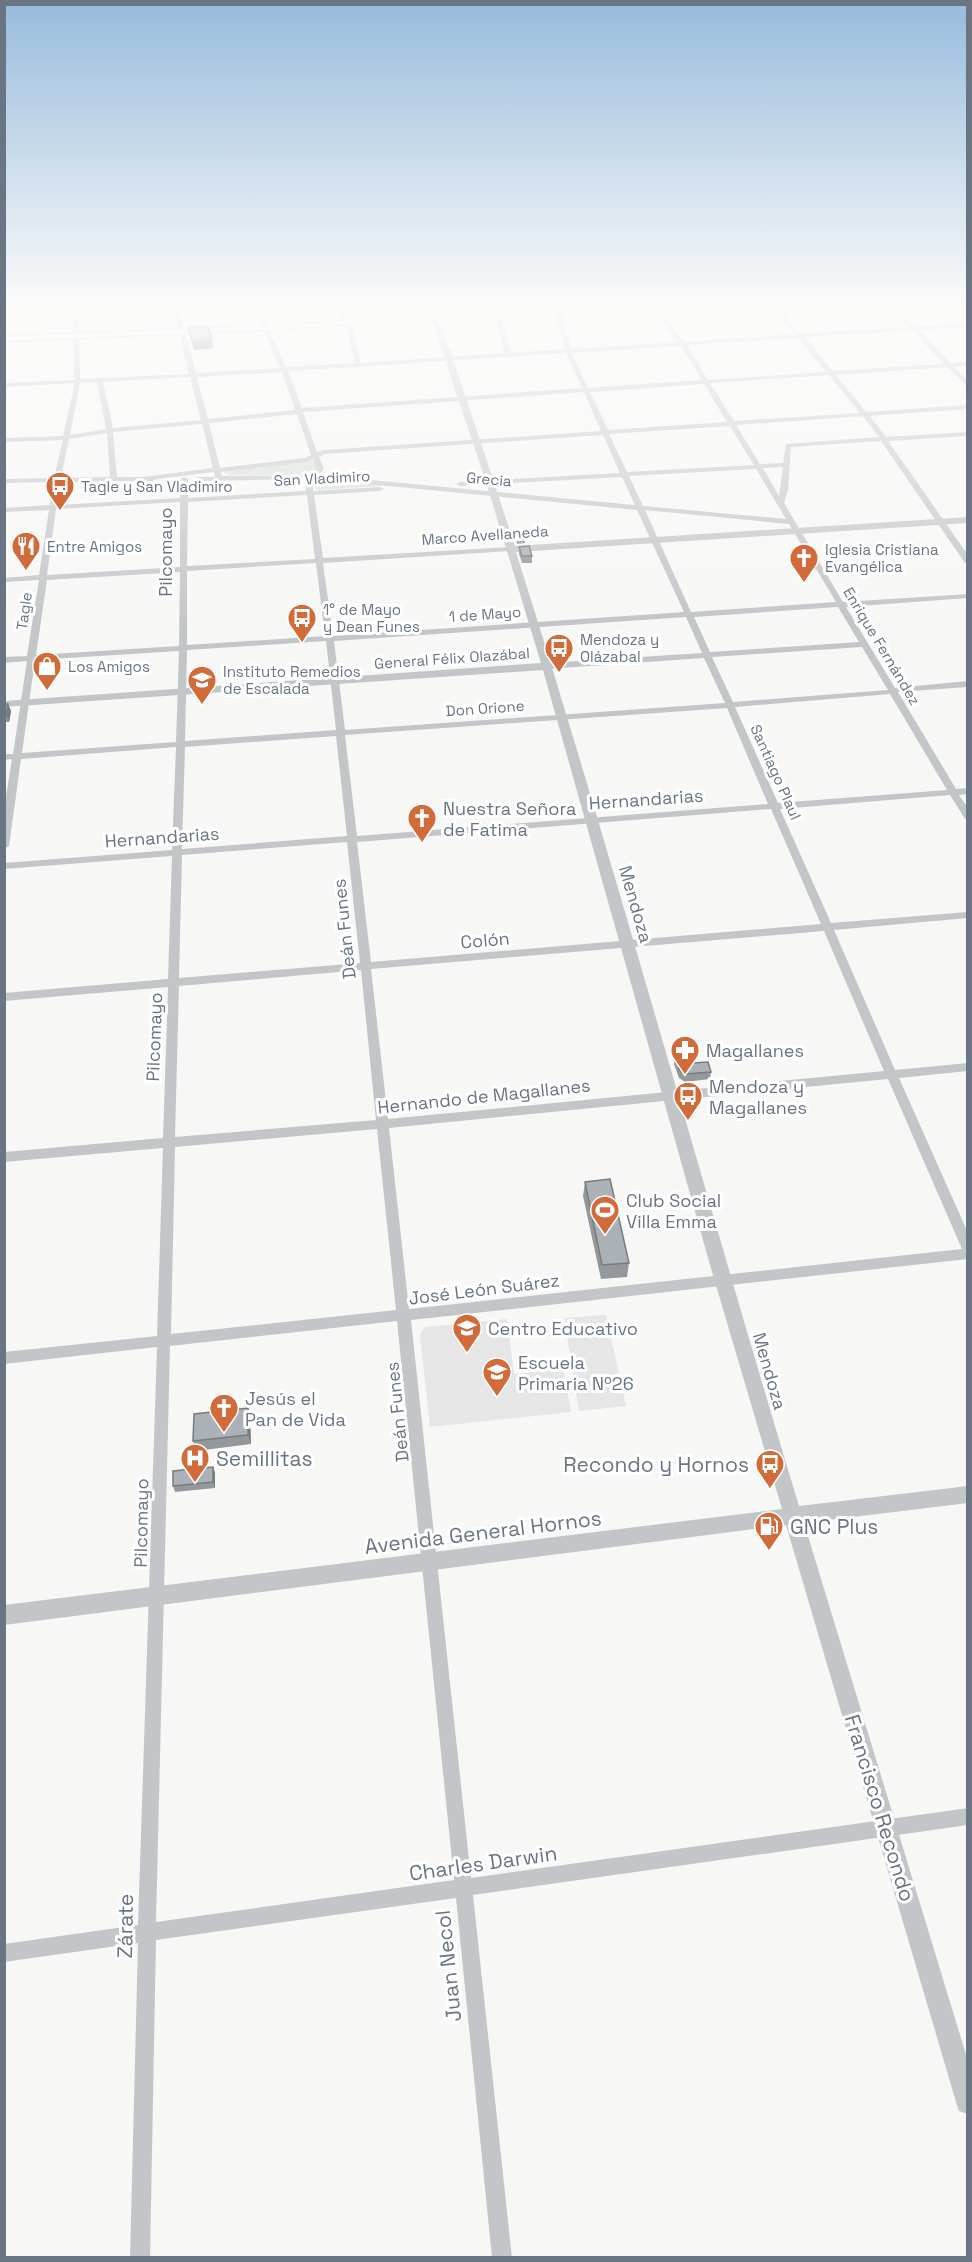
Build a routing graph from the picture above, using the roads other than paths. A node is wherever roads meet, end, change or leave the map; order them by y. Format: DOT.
graph roads {
  1 [pos="71,414"];
  2 [pos="107,414"];
  3 [pos="204,414"];
  4 [pos="277,414"];
  5 [pos="300,414"];
  6 [pos="466,414"];
  7 [pos="597,414"];
  8 [pos="725,414"];
  9 [pos="865,414"];
  10 [pos="871,414"];
  11 [pos="206,422"];
  12 [pos="731,423"];
  13 [pos="110,431"];
  14 [pos="606,432"];
  15 [pos="968,434"];
  16 [pos="65,437"];
  17 [pos="884,439"];
  18 [pos="4,440"];
  19 [pos="476,442"];
  20 [pos="315,456"];
  21 [pos="785,465"];
  22 [pos="758,466"];
  23 [pos="217,470"];
  24 [pos="625,474"];
  25 [pos="314,477"];
  26 [pos="147,478"];
  27 [pos="219,478"];
  28 [pos="184,479"];
  29 [pos="57,480"];
  30 [pos="114,480"];
  31 [pos="4,481"];
  32 [pos="490,482"];
  33 [pos="421,487"];
  34 [pos="310,492"];
  35 [pos="493,493"];
  36 [pos="184,500"];
  37 [pos="780,504"];
  38 [pos="54,507"];
  39 [pos="639,507"];
  40 [pos="4,510"];
  41 [pos="968,520"];
  42 [pos="940,522"];
  43 [pos="794,526"];
  44 [pos="656,539"];
  45 [pos="511,549"];
  46 [pos="319,560"];
  47 [pos="968,561"];
  48 [pos="183,569"];
  49 [pos="44,578"];
  50 [pos="4,580"];
  51 [pos="968,596"];
  52 [pos="843,605"];
  53 [pos="690,614"];
  54 [pos="534,625"];
  55 [pos="330,638"];
  56 [pos="866,644"];
  57 [pos="183,648"];
  58 [pos="708,655"];
  59 [pos="33,658"];
  60 [pos="4,660"];
  61 [pos="547,666"];
  62 [pos="334,681"];
  63 [pos="968,684"];
  64 [pos="181,692"];
  65 [pos="894,692"];
  66 [pos="26,702"];
  67 [pos="4,704"];
  68 [pos="730,705"];
  69 [pos="560,718"];
  70 [pos="339,733"];
  71 [pos="180,744"];
  72 [pos="18,756"];
  73 [pos="4,757"];
  74 [pos="968,791"];
  75 [pos="953,792"];
  76 [pos="775,807"];
  77 [pos="968,817"];
  78 [pos="591,819"];
  79 [pos="351,839"];
  80 [pos="4,846"];
  81 [pos="177,853"];
  82 [pos="4,866"];
  83 [pos="968,915"];
  84 [pos="828,926"];
  85 [pos="627,944"];
  86 [pos="365,968"];
  87 [pos="174,983"];
  88 [pos="4,997"];
  89 [pos="968,1067"];
  90 [pos="893,1074"];
  91 [pos="670,1096"];
  92 [pos="381,1124"];
  93 [pos="169,1143"];
  94 [pos="4,1157"];
  95 [pos="968,1249"];
  96 [pos="968,1254"];
  97 [pos="722,1280"];
  98 [pos="403,1317"];
  99 [pos="163,1341"];
  100 [pos="4,1358"];
  101 [pos="968,1494"];
  102 [pos="793,1515"];
  103 [pos="430,1562"];
  104 [pos="157,1596"];
  105 [pos="4,1615"];
  106 [pos="968,1816"];
  107 [pos="886,1828"];
  108 [pos="462,1888"];
  109 [pos="147,1933"];
  110 [pos="4,1953"];
  111 [pos="968,2102"];
  112 [pos="141,2258"];
  113 [pos="502,2258"];
  1 -- 16 [label="street, Tagle"];
  2 -- 13 [label="street"];
  3 -- 11 [label="street"];
  4 -- 11 [label="street"];
  5 -- 20 [label="street, Deán Funes"];
  6 -- 19 [label="street, Mendoza"];
  7 -- 14 [label="street, Santiago Plaul"];
  8 -- 12 [label="street, Enrique Fernández"];
  9 -- 10 [label="street"];
  9 -- 12 [label="street"];
  9 -- 17 [label="street"];
  11 -- 13 [label="street"];
  11 -- 23 [label="street"];
  12 -- 14 [label="street"];
  12 -- 22 [label="street, Enrique Fernández"];
  13 -- 16 [label="street"];
  13 -- 30 [label="street"];
  14 -- 19 [label="street"];
  14 -- 24 [label="street, Santiago Plaul"];
  15 -- 17 [label="street"];
  16 -- 18 [label="street"];
  16 -- 29 [label="street, Tagle"];
  17 -- 21 [label="street"];
  17 -- 42 [label="street"];
  19 -- 20 [label="street"];
  19 -- 32 [label="street, Mendoza"];
  20 -- 23 [label="street"];
  20 -- 25 [label="street, Deán Funes"];
  21 -- 22 [label="street, San Vladimiro"];
  21 -- 37 [label="street"];
  22 -- 24 [label="street, San Vladimiro"];
  22 -- 37 [label="street, Enrique Fernández"];
  23 -- 26 [label="street"];
  23 -- 27 [label="street"];
  24 -- 32 [label="street, San Vladimiro"];
  24 -- 39 [label="street, Santiago Plaul"];
  25 -- 27 [label="street, Grecia"];
  25 -- 33 [label="street, Grecia"];
  25 -- 34 [label="street, Deán Funes"];
  26 -- 28 [label="street, Grecia"];
  26 -- 30 [label="street, Grecia"];
  27 -- 28 [label="street, Grecia"];
  28 -- 36 [label="street, Pilcomayo"];
  29 -- 30 [label="street, Grecia"];
  29 -- 31 [label="street, Grecia"];
  29 -- 38 [label="street, Tagle"];
  32 -- 33 [label="street, San Vladimiro"];
  32 -- 35 [label="street, Mendoza"];
  33 -- 34 [label="street, San Vladimiro"];
  33 -- 35 [label="street, Grecia"];
  34 -- 36 [label="street, San Vladimiro"];
  34 -- 46 [label="street, Deán Funes"];
  35 -- 39 [label="street, Grecia"];
  35 -- 45 [label="street, Mendoza"];
  36 -- 38 [label="street, San Vladimiro"];
  36 -- 48 [label="street, Pilcomayo"];
  37 -- 43 [label="street, Enrique Fernández"];
  38 -- 40 [label="street, San Vladimiro"];
  38 -- 49 [label="street, Tagle"];
  39 -- 43 [label="street, Grecia"];
  39 -- 44 [label="street, Santiago Plaul"];
  41 -- 42 [label="street, Marco Avellaneda"];
  42 -- 43 [label="street, Marco Avellaneda"];
  42 -- 47 [label="street"];
  43 -- 44 [label="street, Marco Avellaneda"];
  43 -- 52 [label="street, Enrique Fernández"];
  44 -- 45 [label="street, Marco Avellaneda"];
  44 -- 53 [label="street, Santiago Plaul"];
  45 -- 46 [label="street, Marco Avellaneda"];
  45 -- 54 [label="street, Mendoza"];
  46 -- 48 [label="street, Marco Avellaneda"];
  46 -- 55 [label="street, Deán Funes"];
  48 -- 49 [label="street, Marco Avellaneda"];
  48 -- 57 [label="street, Pilcomayo"];
  49 -- 50 [label="street, Marco Avellaneda"];
  49 -- 59 [label="street, Tagle"];
  51 -- 52 [label="street, 1 de Mayo"];
  52 -- 53 [label="street, 1 de Mayo"];
  52 -- 56 [label="street, Enrique Fernández"];
  53 -- 54 [label="street, 1 de Mayo"];
  53 -- 58 [label="street, Santiago Plaul"];
  54 -- 55 [label="street, 1 de Mayo"];
  54 -- 61 [label="street, Mendoza"];
  55 -- 57 [label="street, 1 de Mayo"];
  55 -- 62 [label="street, Deán Funes"];
  56 -- 58 [label="street, General Félix Olazábal"];
  56 -- 65 [label="street, Enrique Fernández"];
  57 -- 59 [label="street, 1 de Mayo"];
  57 -- 64 [label="street, Pilcomayo"];
  58 -- 61 [label="street, General Félix Olazábal"];
  58 -- 68 [label="street, Santiago Plaul"];
  59 -- 60 [label="street, 1 de Mayo"];
  59 -- 66 [label="street, Tagle"];
  61 -- 62 [label="street, General Félix Olazábal"];
  61 -- 69 [label="street, Mendoza"];
  62 -- 64 [label="street, General Félix Olazábal"];
  62 -- 70 [label="street, Deán Funes"];
  63 -- 65 [label="street, Don Orione"];
  64 -- 66 [label="street, General Félix Olazábal"];
  64 -- 71 [label="street, Pilcomayo"];
  65 -- 68 [label="street, Don Orione"];
  65 -- 75 [label="street, Enrique Fernández"];
  66 -- 67 [label="street, General Félix Olazábal"];
  66 -- 72 [label="street, Tagle"];
  68 -- 69 [label="street, Don Orione"];
  68 -- 76 [label="street, Santiago Plaul"];
  69 -- 70 [label="street, Don Orione"];
  69 -- 78 [label="street, Mendoza"];
  70 -- 71 [label="street, Don Orione"];
  70 -- 79 [label="street, Deán Funes"];
  71 -- 72 [label="street, Don Orione"];
  71 -- 81 [label="street, Pilcomayo"];
  72 -- 73 [label="street, Don Orione"];
  72 -- 80 [label="street, Tagle"];
  74 -- 75 [label="street, Hernandarias"];
  75 -- 76 [label="street, Hernandarias"];
  75 -- 77 [label="street, Enrique Fernández"];
  76 -- 78 [label="street, Hernandarias"];
  76 -- 84 [label="street, Santiago Plaul"];
  78 -- 79 [label="street, Hernandarias"];
  78 -- 85 [label="street, Mendoza"];
  79 -- 81 [label="street, Hernandarias"];
  79 -- 86 [label="street, Deán Funes"];
  81 -- 82 [label="street, Hernandarias"];
  81 -- 87 [label="street, Pilcomayo"];
  83 -- 84 [label="street, Colón"];
  84 -- 85 [label="street, Colón"];
  84 -- 90 [label="street, Santiago Plaul"];
  85 -- 86 [label="street, Colón"];
  85 -- 91 [label="street, Mendoza"];
  86 -- 87 [label="street, Colón"];
  86 -- 92 [label="street, Deán Funes"];
  87 -- 88 [label="street, Colón"];
  87 -- 93 [label="street, Pilcomayo"];
  89 -- 90 [label="street, Hernando de Magallanes"];
  90 -- 91 [label="street, Hernando de Magallanes"];
  90 -- 95 [label="street, Santiago Plaul"];
  91 -- 92 [label="street, Hernando de Magallanes"];
  91 -- 97 [label="street, Mendoza"];
  92 -- 93 [label="street, Hernando de Magallanes"];
  92 -- 98 [label="street, Deán Funes"];
  93 -- 94 [label="street, Hernando de Magallanes"];
  93 -- 99 [label="street, Pilcomayo"];
  96 -- 97 [label="street, José León Suárez"];
  97 -- 98 [label="street, José León Suárez"];
  97 -- 102 [label="street, Mendoza"];
  98 -- 99 [label="street, José León Suárez"];
  98 -- 103 [label="street, Deán Funes"];
  99 -- 100 [label="street, José León Suárez"];
  99 -- 104 [label="street, Pilcomayo"];
  101 -- 102 [label="street, Avenida General Hornos"];
  102 -- 103 [label="street, Avenida General Hornos"];
  102 -- 107 [label="street, Francisco Recondo"];
  103 -- 104 [label="street, Avenida General Hornos"];
  103 -- 108 [label="street, Juan Necol"];
  104 -- 105 [label="street, Avenida General Hornos"];
  104 -- 109 [label="street, Zárate"];
  106 -- 107 [label="street, Charles Darwin"];
  107 -- 108 [label="street, Charles Darwin"];
  107 -- 111 [label="street, Francisco Recondo"];
  108 -- 109 [label="street, Charles Darwin"];
  108 -- 113 [label="street, Juan Necol"];
  109 -- 110 [label="street, Charles Darwin"];
  109 -- 112 [label="street, Zárate"];
}
